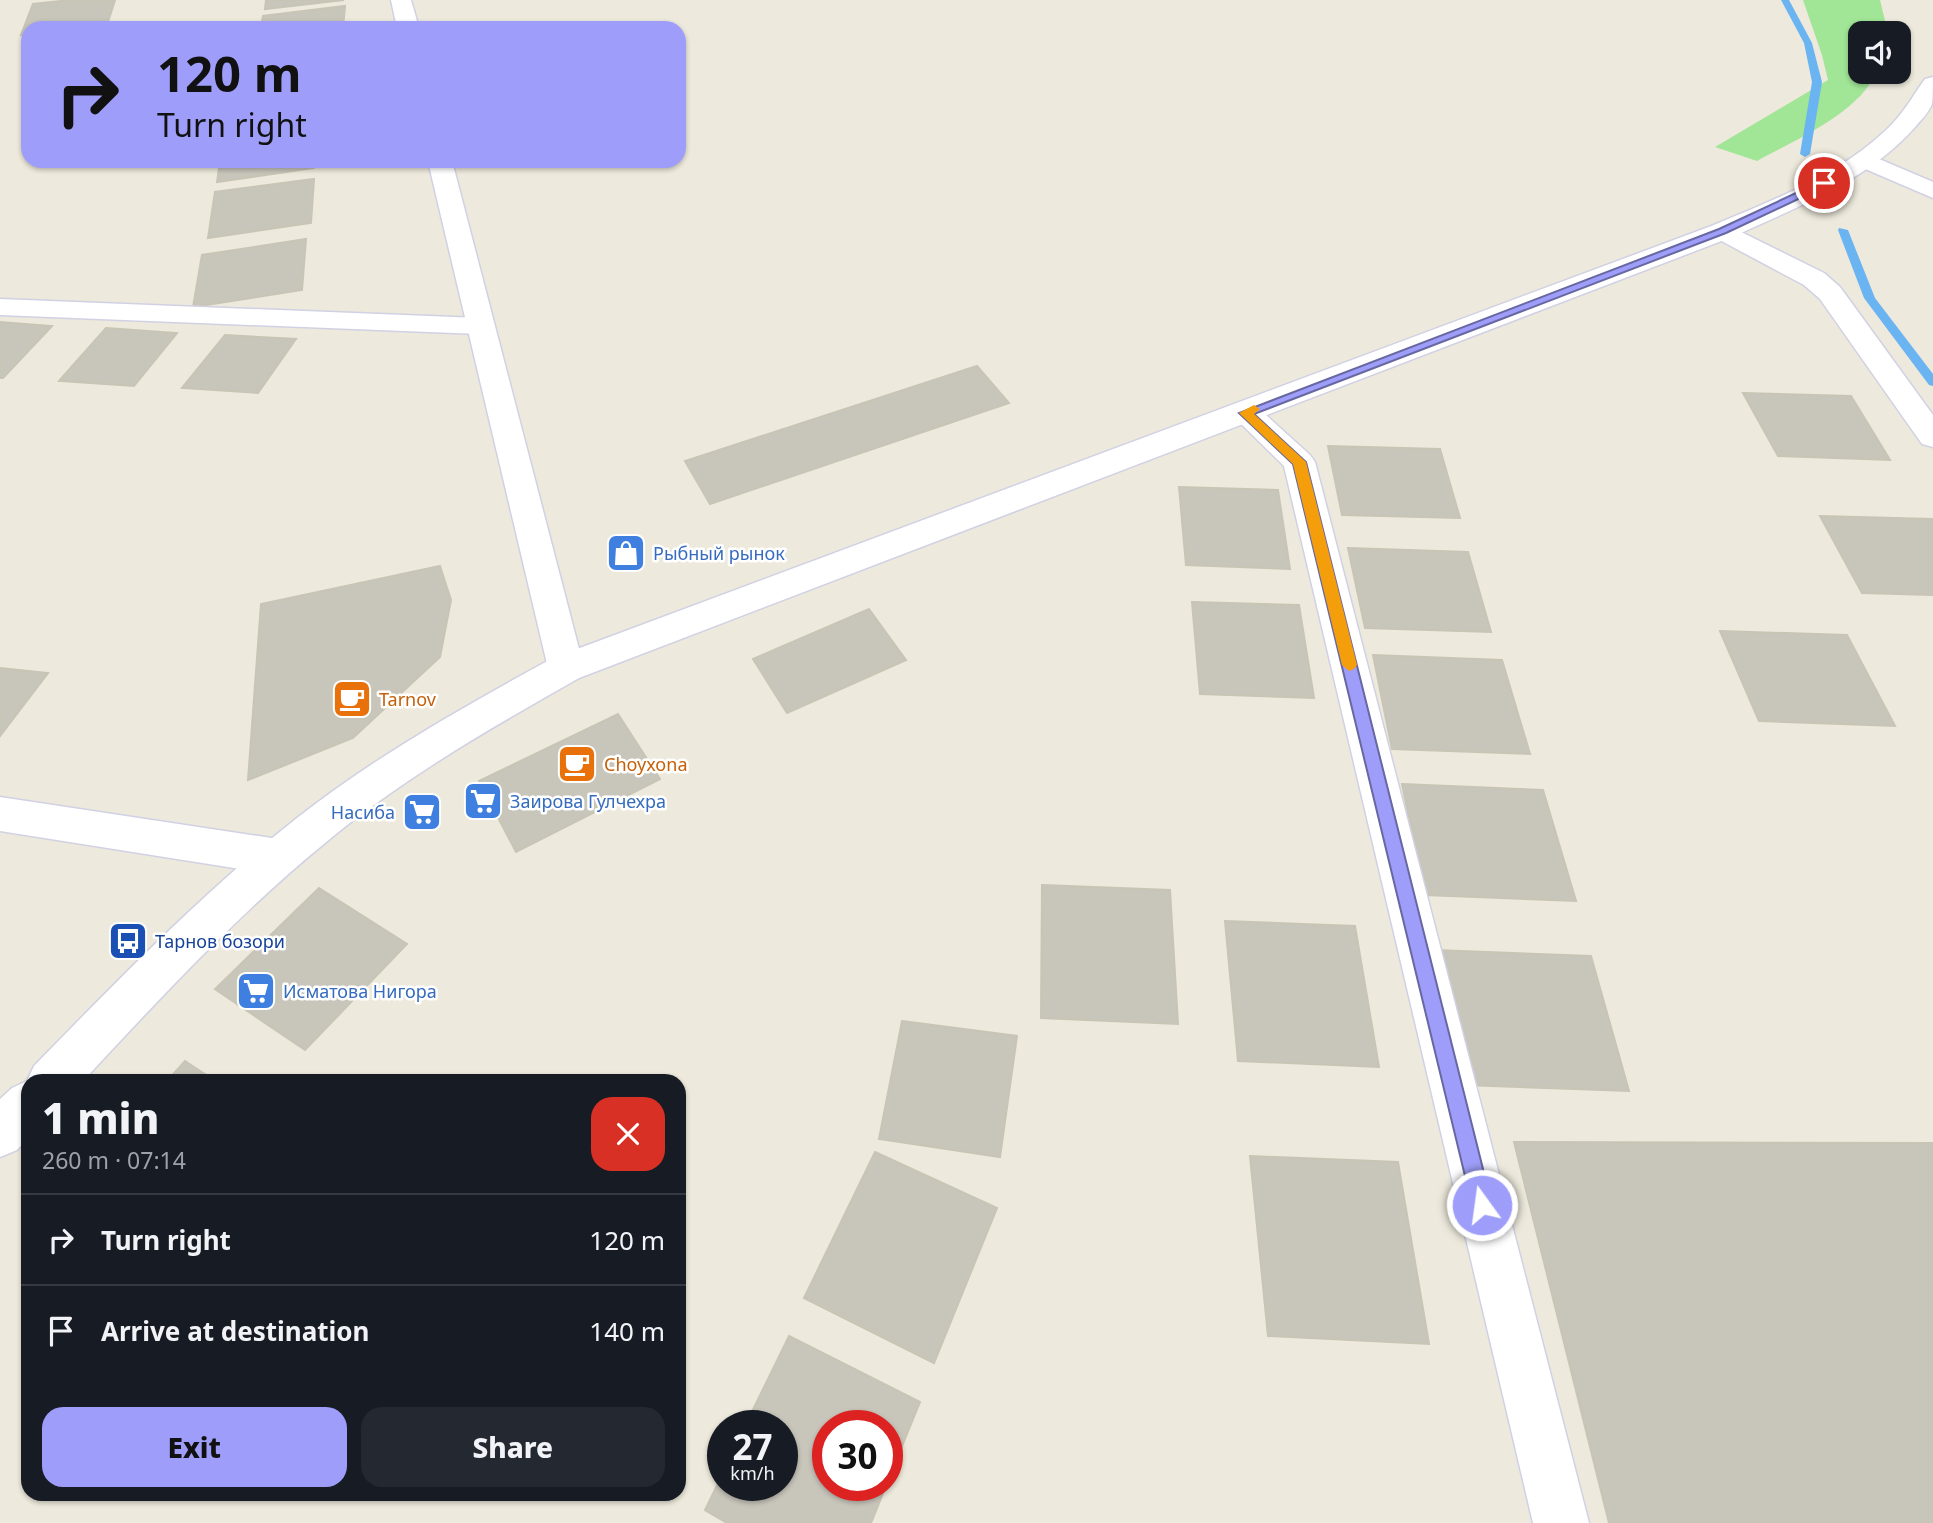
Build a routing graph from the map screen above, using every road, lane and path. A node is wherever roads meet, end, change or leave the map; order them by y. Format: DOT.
graph roads {
  1 [pos="401,0"];
  2 [pos="406,21"];
  3 [pos="1933,83"];
  4 [pos="1865,160"];
  5 [pos="442,168"];
  6 [pos="1933,191"];
  7 [pos="1723,231"];
  8 [pos="0,307"];
  9 [pos="479,326"];
  10 [pos="1245,413"];
  11 [pos="1933,437"];
  12 [pos="566,668"];
  13 [pos="0,814"];
  14 [pos="278,858"];
  15 [pos="58,1074"];
  16 [pos="21,1111"];
  17 [pos="0,1133"];
  18 [pos="1561,1523"];
  1 -- 2 [label="street"];
  3 -- 4 [label="street"];
  4 -- 6 [label="street"];
  4 -- 7 [label="street"];
  5 -- 9 [label="street"];
  7 -- 10 [label="street"];
  7 -- 11 [label="street"];
  8 -- 9 [label="street"];
  9 -- 12 [label="street"];
  10 -- 12 [label="street"];
  10 -- 18 [label="street"];
  12 -- 14 [label="street"];
  13 -- 14 [label="street"];
  14 -- 15 [label="street"];
  16 -- 17 [label="street"];
}
